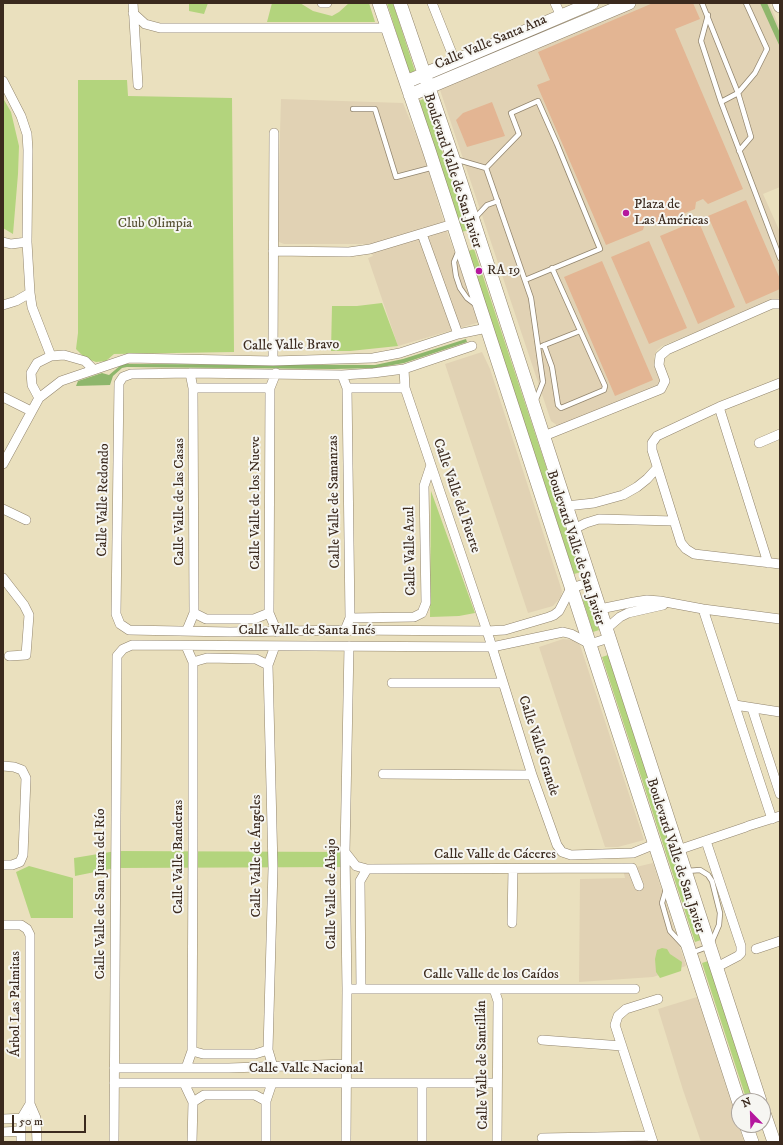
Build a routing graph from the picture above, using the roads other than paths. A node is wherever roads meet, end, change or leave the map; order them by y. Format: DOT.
graph roads {
  1 [pos="133,3"];
  2 [pos="322,3"];
  3 [pos="327,3"];
  4 [pos="379,3"];
  5 [pos="400,3"];
  6 [pos="432,3"];
  7 [pos="555,3"];
  8 [pos="592,3"];
  9 [pos="630,3"];
  10 [pos="702,3"];
  11 [pos="746,3"];
  12 [pos="778,3"];
  13 [pos="780,6"];
  14 [pos="134,13"];
  15 [pos="708,15"];
  16 [pos="561,16"];
  17 [pos="547,22"];
  18 [pos="387,28"];
  19 [pos="552,35"];
  20 [pos="455,61"];
  21 [pos="424,74"];
  22 [pos="3,81"];
  23 [pos="406,82"];
  24 [pos="138,85"];
  25 [pos="429,87"];
  26 [pos="738,93"];
  27 [pos="410,95"];
  28 [pos="721,102"];
  29 [pos="353,109"];
  30 [pos="274,134"];
  31 [pos="739,151"];
  32 [pos="453,158"];
  33 [pos="434,167"];
  34 [pos="486,168"];
  35 [pos="498,201"];
  36 [pos="473,220"];
  37 [pos="453,224"];
  38 [pos="422,234"];
  39 [pos="478,237"];
  40 [pos="3,242"];
  41 [pos="27,242"];
  42 [pos="460,245"];
  43 [pos="273,251"];
  44 [pos="780,258"];
  45 [pos="552,268"];
  46 [pos="525,280"];
  47 [pos="30,293"];
  48 [pos="780,304"];
  49 [pos="3,305"];
  50 [pos="487,328"];
  51 [pos="580,330"];
  52 [pos="458,334"];
  53 [pos="544,345"];
  54 [pos="472,346"];
  55 [pos="538,348"];
  56 [pos="51,356"];
  57 [pos="273,361"];
  58 [pos="404,369"];
  59 [pos="93,370"];
  60 [pos="190,373"];
  61 [pos="276,373"];
  62 [pos="342,375"];
  63 [pos="123,377"];
  64 [pos="780,383"];
  65 [pos="193,388"];
  66 [pos="270,388"];
  67 [pos="347,388"];
  68 [pos="405,388"];
  69 [pos="3,397"];
  70 [pos="39,398"];
  71 [pos="534,407"];
  72 [pos="719,407"];
  73 [pos="31,411"];
  74 [pos="780,434"];
  75 [pos="544,436"];
  76 [pos="759,443"];
  77 [pos="3,464"];
  78 [pos="431,465"];
  79 [pos="657,468"];
  80 [pos="566,506"];
  81 [pos="3,509"];
  82 [pos="26,520"];
  83 [pos="674,521"];
  84 [pos="574,529"];
  85 [pos="768,563"];
  86 [pos="780,564"];
  87 [pos="3,578"];
  88 [pos="591,582"];
  89 [pos="572,588"];
  90 [pos="673,604"];
  91 [pos="600,608"];
  92 [pos="703,609"];
  93 [pos="194,613"];
  94 [pos="269,613"];
  95 [pos="350,618"];
  96 [pos="780,619"];
  97 [pos="120,624"];
  98 [pos="188,630"];
  99 [pos="345,630"];
  100 [pos="487,631"];
  101 [pos="230,632"];
  102 [pos="277,632"];
  103 [pos="608,633"];
  104 [pos="590,644"];
  105 [pos="229,645"];
  106 [pos="186,646"];
  107 [pos="275,646"];
  108 [pos="349,646"];
  109 [pos="492,647"];
  110 [pos="123,649"];
  111 [pos="9,656"];
  112 [pos="192,662"];
  113 [pos="268,665"];
  114 [pos="392,683"];
  115 [pos="503,683"];
  116 [pos="735,705"];
  117 [pos="752,708"];
  118 [pos="780,712"];
  119 [pos="3,766"];
  120 [pos="383,774"];
  121 [pos="532,775"];
  122 [pos="780,794"];
  123 [pos="776,817"];
  124 [pos="706,840"];
  125 [pos="655,844"];
  126 [pos="678,850"];
  127 [pos="345,852"];
  128 [pos="562,852"];
  129 [pos="3,865"];
  130 [pos="367,869"];
  131 [pos="513,869"];
  132 [pos="685,871"];
  133 [pos="639,886"];
  134 [pos="512,923"];
  135 [pos="3,925"];
  136 [pos="780,941"];
  137 [pos="710,946"];
  138 [pos="756,949"];
  139 [pos="690,953"];
  140 [pos="716,967"];
  141 [pos="347,989"];
  142 [pos="361,989"];
  143 [pos="494,989"];
  144 [pos="635,989"];
  145 [pos="658,999"];
  146 [pos="542,1040"];
  147 [pos="622,1046"];
  148 [pos="268,1050"];
  149 [pos="192,1051"];
  150 [pos="347,1064"];
  151 [pos="273,1067"];
  152 [pos="114,1068"];
  153 [pos="186,1068"];
  154 [pos="229,1068"];
  155 [pos="114,1083"];
  156 [pos="184,1083"];
  157 [pos="229,1083"];
  158 [pos="272,1083"];
  159 [pos="346,1083"];
  160 [pos="422,1083"];
  161 [pos="497,1083"];
  162 [pos="736,1093"];
  163 [pos="757,1093"];
  164 [pos="266,1101"];
  165 [pos="193,1102"];
  166 [pos="30,1104"];
  167 [pos="36,1118"];
  168 [pos="3,1119"];
  169 [pos="21,1119"];
  170 [pos="21,1131"];
  171 [pos="3,1132"];
  172 [pos="542,1138"];
  173 [pos="652,1139"];
  174 [pos="21,1142"];
  175 [pos="37,1142"];
  176 [pos="114,1142"];
  177 [pos="192,1142"];
  178 [pos="266,1142"];
  179 [pos="346,1142"];
  180 [pos="422,1142"];
  181 [pos="497,1142"];
  1 -- 14 [label="street"];
  2 -- 3 [label="street"];
  4 -- 18 [label="main road, Boulevard Valle de San Javier"];
  5 -- 21 [label="main road, Boulevard Valle de San Javier"];
  6 -- 20 [label="street"];
  7 -- 16 [label="street"];
  8 -- 16 [label="main road, Calle Valle Santa Ana"];
  9 -- 19 [label="main road, Calle Valle Santa Ana"];
  10 -- 15 [label="lane"];
  11 -- 26 [label="lane"];
  12 -- 13 [label="main road"];
  14 -- 18 [label="street"];
  14 -- 24 [label="street"];
  15 -- 26 [label="lane"];
  15 -- 28 [label="lane"];
  16 -- 17 [label="main road, Calle Valle Santa Ana"];
  17 -- 19 [label="main road"];
  17 -- 20 [label="main road, Calle Valle Santa Ana"];
  18 -- 23 [label="main road, Boulevard Valle de San Javier"];
  19 -- 25 [label="main road, Calle Valle Santa Ana"];
  20 -- 21 [label="main road, Calle Valle Santa Ana"];
  21 -- 23 [label="main road, Calle Valle Santa Ana"];
  21 -- 25 [label="main road, Boulevard Valle de San Javier"];
  22 -- 41 [label="street"];
  23 -- 27 [label="main road, Boulevard Valle de San Javier"];
  25 -- 27 [label="main road, Calle Valle Santa Ana"];
  25 -- 32 [label="main road, Boulevard Valle de San Javier"];
  26 -- 28 [label="lane"];
  26 -- 31 [label="lane"];
  27 -- 33 [label="main road, Boulevard Valle de San Javier"];
  28 -- 31 [label="lane"];
  29 -- 33 [label="lane"];
  30 -- 43 [label="street"];
  31 -- 44 [label="lane"];
  32 -- 34 [label="lane"];
  32 -- 36 [label="main road, Boulevard Valle de San Javier"];
  33 -- 37 [label="main road, Boulevard Valle de San Javier"];
  34 -- 35 [label="lane"];
  34 -- 45 [label="lane"];
  35 -- 36 [label="lane"];
  35 -- 46 [label="lane"];
  36 -- 39 [label="main road, Boulevard Valle de San Javier"];
  37 -- 38 [label="street"];
  37 -- 42 [label="main road, Boulevard Valle de San Javier"];
  38 -- 43 [label="street"];
  38 -- 52 [label="street"];
  39 -- 42 [label="main road"];
  39 -- 71 [label="main road, Boulevard Valle de San Javier"];
  40 -- 41 [label="street"];
  41 -- 47 [label="street"];
  42 -- 50 [label="main road, Boulevard Valle de San Javier"];
  43 -- 57 [label="street"];
  45 -- 46 [label="lane"];
  45 -- 51 [label="lane"];
  46 -- 55 [label="lane"];
  47 -- 49 [label="street"];
  47 -- 56 [label="street"];
  48 -- 75 [label="street"];
  50 -- 52 [label="street, Calle Valle Bravo"];
  50 -- 89 [label="main road, Boulevard Valle de San Javier"];
  51 -- 53 [label="lane"];
  51 -- 53 [label="lane"];
  52 -- 57 [label="street, Calle Valle Bravo"];
  53 -- 55 [label="lane"];
  54 -- 58 [label="street, Calle Valle Bravo"];
  55 -- 71 [label="lane"];
  56 -- 59 [label="street"];
  56 -- 70 [label="street"];
  57 -- 59 [label="street, Calle Valle Bravo"];
  58 -- 62 [label="street, Calle Valle Bravo"];
  58 -- 68 [label="street, Calle Valle del Fuerte"];
  59 -- 70 [label="street, Calle Valle Bravo"];
  60 -- 61 [label="street, Calle Valle Bravo"];
  60 -- 63 [label="street, Calle Valle Bravo"];
  60 -- 65 [label="street, Calle Valle de las Casas"];
  61 -- 62 [label="street, Calle Valle Bravo"];
  61 -- 66 [label="street, Calle Valle de los Nueve"];
  62 -- 67 [label="street, Calle Valle de Samanzas"];
  63 -- 97 [label="street, Calle Valle Redondo"];
  64 -- 72 [label="street"];
  65 -- 66 [label="street"];
  65 -- 93 [label="street, Calle Valle de las Casas"];
  66 -- 94 [label="street, Calle Valle de los Nueve"];
  67 -- 68 [label="street"];
  67 -- 95 [label="street, Calle Valle de Samanzas"];
  68 -- 78 [label="street, Calle Valle del Fuerte"];
  69 -- 73 [label="street"];
  70 -- 73 [label="street"];
  71 -- 75 [label="main road, Boulevard Valle de San Javier"];
  72 -- 79 [label="street"];
  72 -- 85 [label="street"];
  73 -- 77 [label="street"];
  74 -- 76 [label="street"];
  75 -- 80 [label="main road, Boulevard Valle de San Javier"];
  78 -- 95 [label="street, Calle Valle Azul"];
  78 -- 100 [label="street, Calle Valle del Fuerte"];
  79 -- 80 [label="street"];
  79 -- 83 [label="street"];
  80 -- 84 [label="main road, Boulevard Valle de San Javier"];
  81 -- 82 [label="street"];
  83 -- 84 [label="street"];
  83 -- 85 [label="street"];
  84 -- 88 [label="main road, Boulevard Valle de San Javier"];
  85 -- 86 [label="street"];
  87 -- 111 [label="street"];
  88 -- 89 [label="street"];
  88 -- 91 [label="main road, Boulevard Valle de San Javier"];
  89 -- 100 [label="street, Calle Valle de Santa Inés"];
  89 -- 104 [label="main road, Boulevard Valle de San Javier"];
  90 -- 91 [label="street"];
  90 -- 92 [label="street"];
  90 -- 103 [label="street"];
  91 -- 103 [label="main road, Boulevard Valle de San Javier"];
  92 -- 96 [label="street"];
  92 -- 116 [label="street"];
  93 -- 94 [label="street"];
  93 -- 98 [label="street, Calle Valle de las Casas"];
  94 -- 102 [label="street, Calle Valle de los Nueve"];
  95 -- 99 [label="street, Calle Valle de Samanzas"];
  97 -- 98 [label="street, Calle Valle de Santa Inés"];
  98 -- 101 [label="street, Calle Valle de Santa Inés"];
  99 -- 100 [label="street, Calle Valle de Santa Inés"];
  99 -- 102 [label="street, Calle Valle de Santa Inés"];
  100 -- 109 [label="street, Calle Valle del Fuerte"];
  101 -- 102 [label="street, Calle Valle de Santa Inés"];
  101 -- 105 [label="street"];
  103 -- 104 [label="street"];
  103 -- 126 [label="main road, Boulevard Valle de San Javier"];
  104 -- 109 [label="street, Calle Valle de Santa Inés"];
  104 -- 125 [label="main road, Boulevard Valle de San Javier"];
  105 -- 106 [label="street, Calle Valle de Santa Inés"];
  105 -- 107 [label="street, Calle Valle de Santa Inés"];
  106 -- 110 [label="street, Calle Valle de Santa Inés"];
  106 -- 112 [label="street, Calle Valle Banderas"];
  107 -- 108 [label="street, Calle Valle de Santa Inés"];
  107 -- 113 [label="street, Calle Valle de Ángeles"];
  108 -- 109 [label="street, Calle Valle de Santa Inés"];
  108 -- 127 [label="street, Calle Valle de Abajo"];
  109 -- 115 [label="street, Calle Valle Grande"];
  110 -- 152 [label="street, Calle Valle de San Juan del Río"];
  112 -- 113 [label="street"];
  112 -- 149 [label="street, Calle Valle Banderas"];
  113 -- 148 [label="street, Calle Valle de Ángeles"];
  114 -- 115 [label="street"];
  115 -- 121 [label="street, Calle Valle Grande"];
  116 -- 117 [label="street"];
  116 -- 123 [label="street"];
  117 -- 118 [label="street"];
  117 -- 122 [label="street"];
  119 -- 129 [label="street"];
  120 -- 121 [label="street"];
  121 -- 128 [label="street, Calle Valle Grande"];
  123 -- 124 [label="street"];
  124 -- 126 [label="street"];
  124 -- 140 [label="street"];
  125 -- 128 [label="street, Calle Valle de Cáceres"];
  125 -- 139 [label="main road, Boulevard Valle de San Javier"];
  126 -- 132 [label="main road, Boulevard Valle de San Javier"];
  127 -- 130 [label="street"];
  127 -- 141 [label="street, Calle Valle de Abajo"];
  130 -- 131 [label="street, Calle Valle de Cáceres"];
  130 -- 142 [label="street, Calle Valle de Abajo"];
  131 -- 133 [label="street, Calle Valle de Cáceres"];
  131 -- 134 [label="street"];
  132 -- 137 [label="main road, Boulevard Valle de San Javier"];
  132 -- 137 [label="lane"];
  135 -- 166 [label="street, Árbol Las Palmitas"];
  136 -- 138 [label="street"];
  137 -- 139 [label="lane"];
  137 -- 140 [label="main road, Boulevard Valle de San Javier"];
  139 -- 162 [label="main road, Boulevard Valle de San Javier"];
  140 -- 163 [label="main road, Boulevard Valle de San Javier"];
  141 -- 142 [label="street, Calle Valle de los Caídos"];
  141 -- 150 [label="street, Calle Valle de Abajo"];
  142 -- 143 [label="street, Calle Valle de los Caídos"];
  143 -- 144 [label="street, Calle Valle de los Caídos"];
  143 -- 161 [label="street, Calle Valle de Santillán"];
  145 -- 147 [label="street"];
  146 -- 147 [label="street"];
  147 -- 173 [label="street"];
  148 -- 149 [label="street"];
  148 -- 151 [label="street, Calle Valle de Ángeles"];
  149 -- 153 [label="street, Calle Valle Banderas"];
  150 -- 151 [label="street, Calle Valle Nacional"];
  150 -- 159 [label="street, Calle Valle de Abajo"];
  151 -- 154 [label="street, Calle Valle Nacional"];
  152 -- 153 [label="street, Calle Valle Nacional"];
  152 -- 155 [label="street, Calle Valle de San Juan del Río"];
  153 -- 154 [label="street, Calle Valle Nacional"];
  154 -- 157 [label="street"];
  155 -- 156 [label="street, Calle Valle Nacional"];
  155 -- 176 [label="street, Calle Valle de San Juan del Río"];
  156 -- 157 [label="street, Calle Valle Nacional"];
  156 -- 165 [label="street"];
  157 -- 158 [label="street, Calle Valle Nacional"];
  158 -- 159 [label="street, Calle Valle Nacional"];
  158 -- 164 [label="street"];
  159 -- 160 [label="street, Calle Valle Nacional"];
  159 -- 179 [label="street, Calle Valle de Abajo"];
  160 -- 161 [label="street, Calle Valle Nacional"];
  160 -- 180 [label="street"];
  161 -- 181 [label="street, Calle Valle de Santillán"];
  164 -- 165 [label="street"];
  164 -- 178 [label="street"];
  165 -- 177 [label="street"];
  166 -- 167 [label="street, Árbol Las Palmitas"];
  166 -- 169 [label="street"];
  167 -- 169 [label="street"];
  167 -- 175 [label="street"];
  168 -- 169 [label="street"];
  169 -- 170 [label="street"];
  170 -- 171 [label="street"];
  170 -- 174 [label="street"];
  172 -- 173 [label="street"];
}
